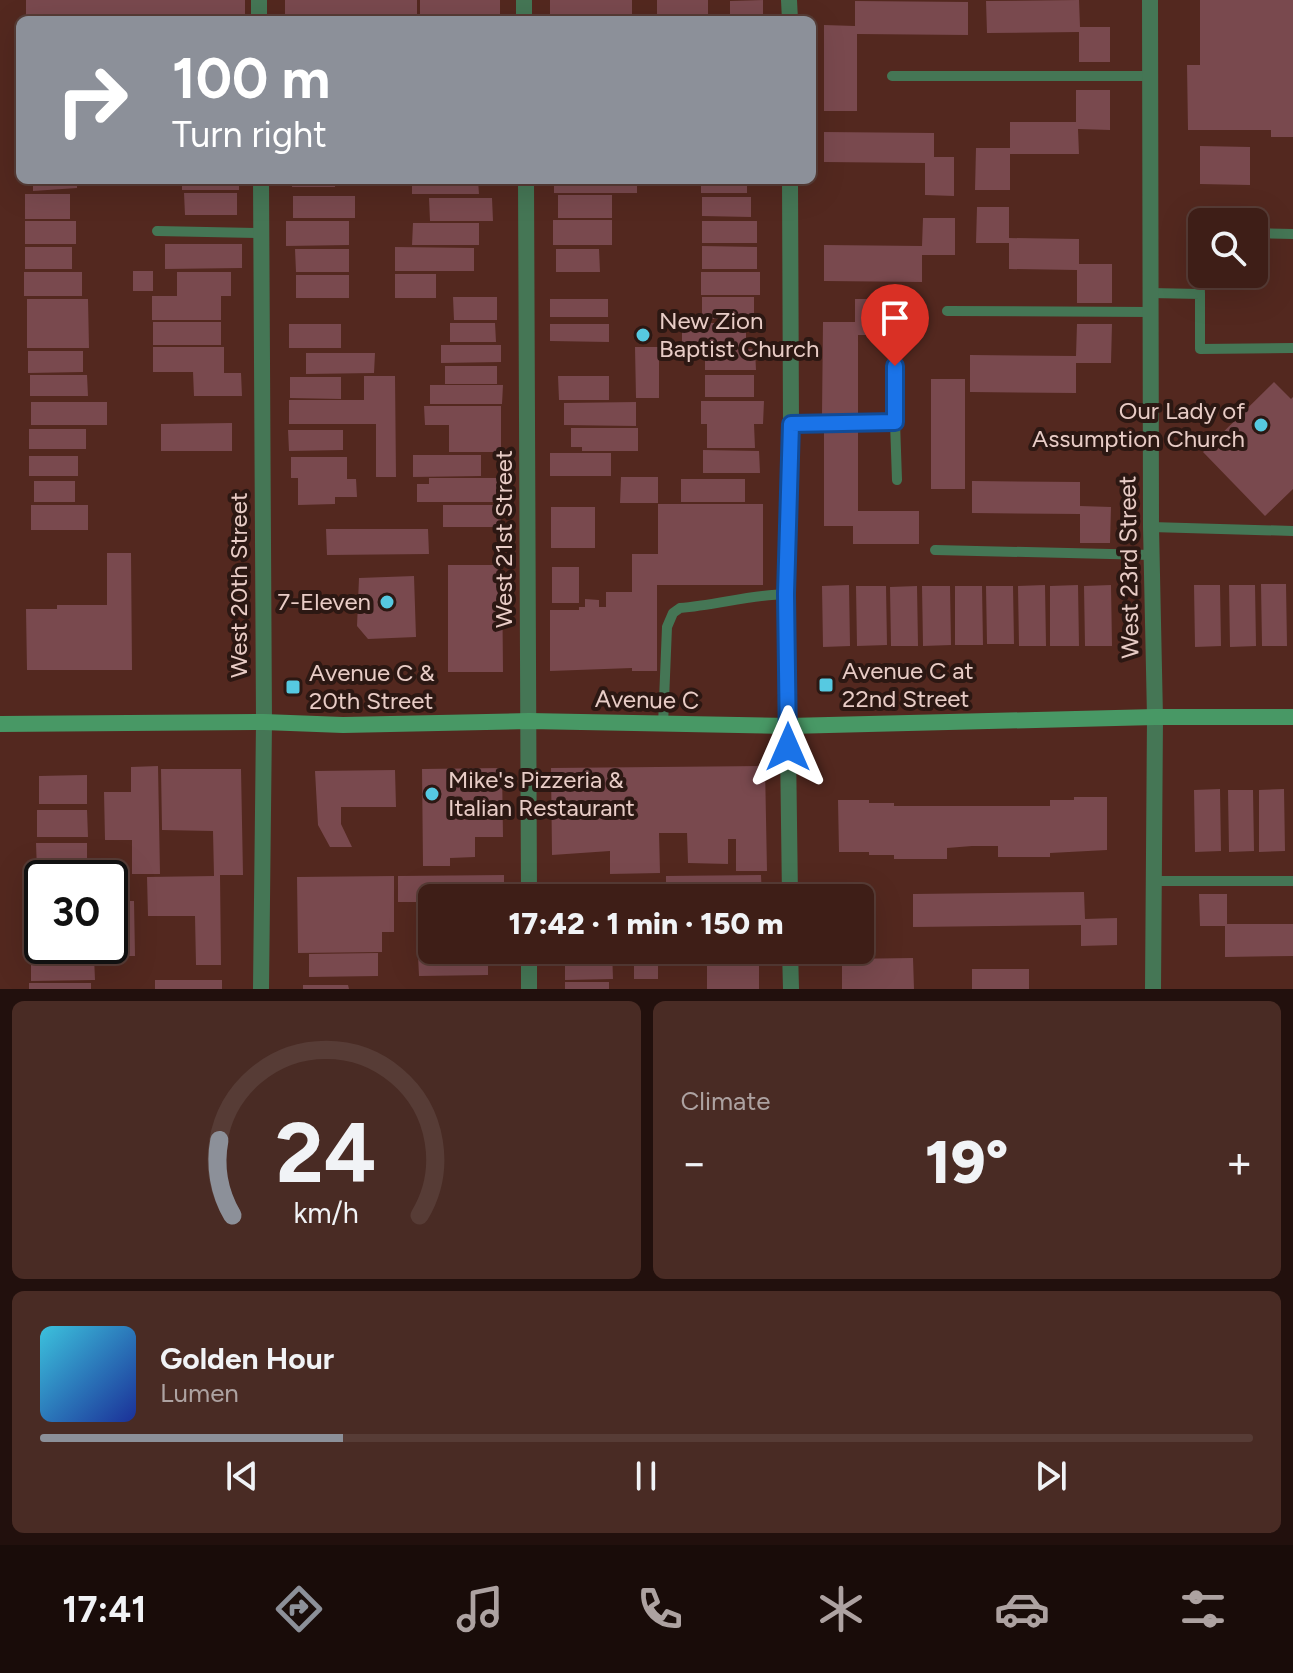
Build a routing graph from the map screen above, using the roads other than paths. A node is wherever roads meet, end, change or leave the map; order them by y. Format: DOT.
graph roads {
  1 [pos="1150,0"];
  2 [pos="892,76"];
  3 [pos="1150,76"];
  4 [pos="261,184"];
  5 [pos="526,184"];
  6 [pos="790,184"];
  7 [pos="157,231"];
  8 [pos="261,233"];
  9 [pos="1268,233"];
  10 [pos="1293,234"];
  11 [pos="1200,288"];
  12 [pos="1151,293"];
  13 [pos="1200,294"];
  14 [pos="947,311"];
  15 [pos="1150,312"];
  16 [pos="1293,348"];
  17 [pos="895,366"];
  18 [pos="895,422"];
  19 [pos="791,424"];
  20 [pos="897,480"];
  21 [pos="1151,527"];
  22 [pos="1293,531"];
  23 [pos="935,550"];
  24 [pos="1152,555"];
  25 [pos="786,594"];
  26 [pos="1155,717"];
  27 [pos="1293,717"];
  28 [pos="529,721"];
  29 [pos="264,722"];
  30 [pos="0,724"];
  31 [pos="663,725"];
  32 [pos="789,726"];
  33 [pos="1152,881"];
  34 [pos="1293,881"];
  35 [pos="529,884"];
  36 [pos="790,884"];
  37 [pos="529,964"];
  38 [pos="790,964"];
  39 [pos="261,989"];
  40 [pos="529,989"];
  41 [pos="791,989"];
  42 [pos="1153,989"];
  1 -- 3 [label="street, West 23rd Street"];
  2 -- 3 [label="lane"];
  3 -- 12 [label="street, West 23rd Street"];
  4 -- 8 [label="street, West 20th Street"];
  5 -- 28 [label="street, West 21st Street"];
  6 -- 19 [label="street"];
  7 -- 8 [label="lane"];
  8 -- 29 [label="street, West 20th Street"];
  9 -- 10 [label="lane"];
  11 -- 13 [label="lane"];
  12 -- 13 [label="lane"];
  12 -- 15 [label="street, West 23rd Street"];
  13 -- 16 [label="lane"];
  14 -- 15 [label="lane"];
  15 -- 21 [label="street, West 23rd Street"];
  17 -- 18 [label="lane"];
  18 -- 19 [label="lane"];
  18 -- 20 [label="lane"];
  19 -- 25 [label="street"];
  21 -- 22 [label="lane"];
  21 -- 24 [label="street, West 23rd Street"];
  23 -- 24 [label="lane"];
  24 -- 26 [label="street, West 23rd Street"];
  25 -- 31 [label="lane"];
  25 -- 32 [label="street"];
  26 -- 27 [label="main road, Avenue C"];
  26 -- 32 [label="main road, Avenue C"];
  26 -- 33 [label="street, West 23rd Street"];
  28 -- 29 [label="main road, Avenue C"];
  28 -- 31 [label="main road, Avenue C"];
  28 -- 35 [label="street, West 21st Street"];
  29 -- 30 [label="main road, Avenue C"];
  29 -- 39 [label="street, West 20th Street"];
  31 -- 32 [label="main road, Avenue C"];
  32 -- 36 [label="street"];
  33 -- 34 [label="lane"];
  33 -- 42 [label="street, West 23rd Street"];
  37 -- 40 [label="street"];
  38 -- 41 [label="street"];
}
